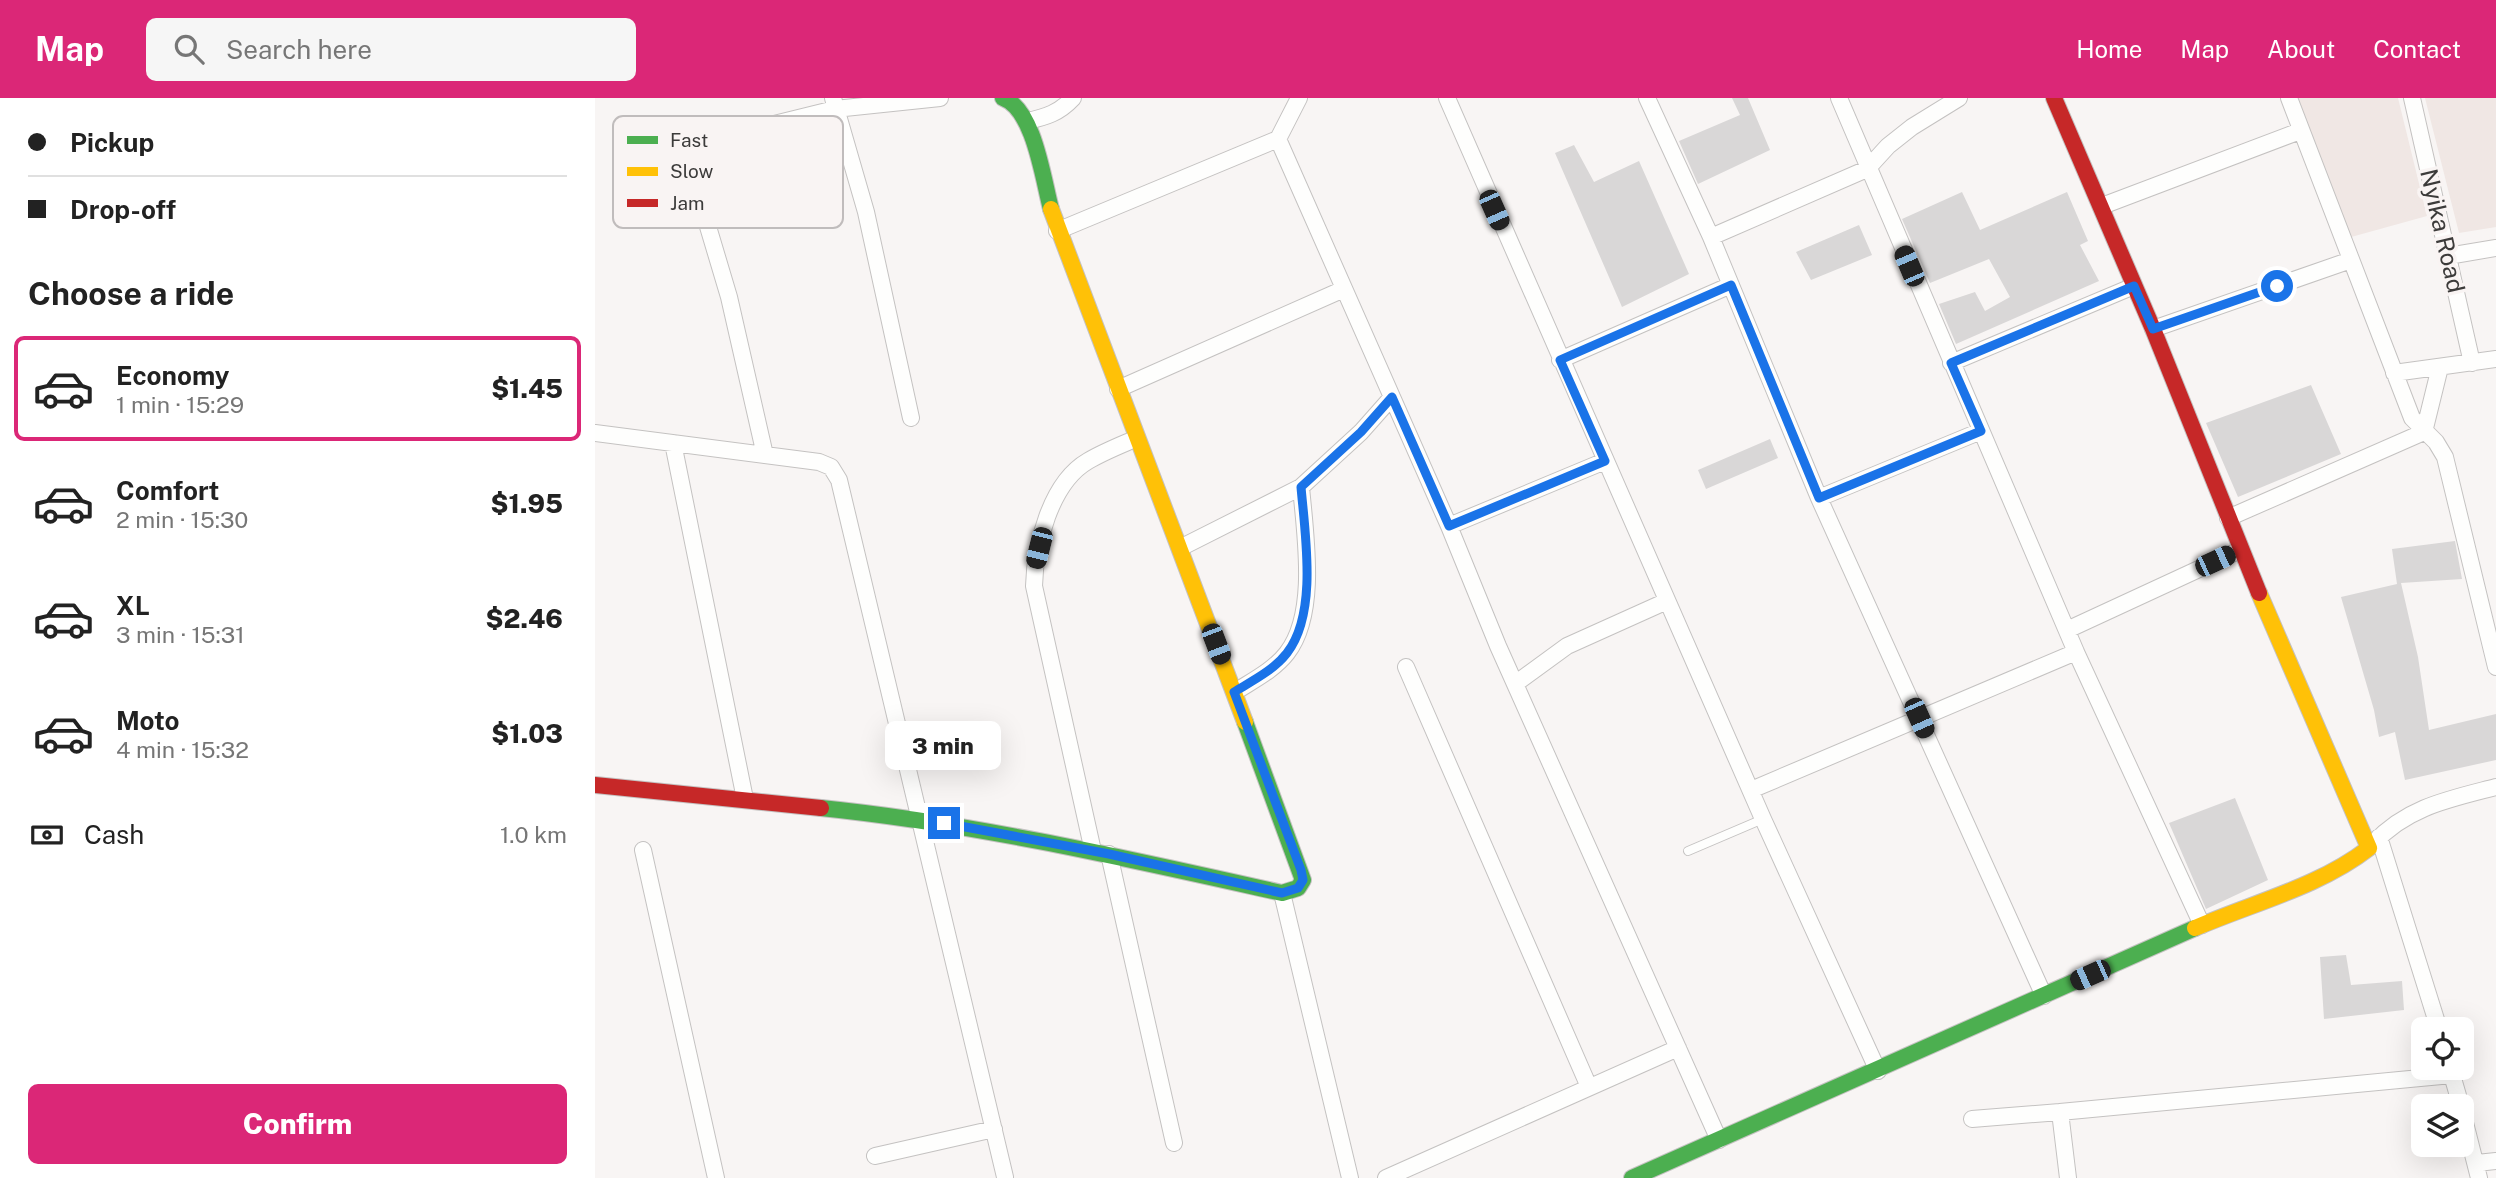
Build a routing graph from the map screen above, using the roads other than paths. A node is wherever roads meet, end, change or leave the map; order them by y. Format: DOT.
graph roads {
  1 [pos="934,98"];
  2 [pos="1003,98"];
  3 [pos="1073,98"];
  4 [pos="1299,98"];
  5 [pos="1447,98"];
  6 [pos="1647,98"];
  7 [pos="1839,98"];
  8 [pos="1959,98"];
  9 [pos="2054,98"];
  10 [pos="2289,98"];
  11 [pos="2413,98"];
  12 [pos="834,104"];
  13 [pos="792,116"];
  14 [pos="1027,121"];
  15 [pos="2300,131"];
  16 [pos="843,134"];
  17 [pos="1278,139"];
  18 [pos="1867,169"];
  19 [pos="2102,206"];
  20 [pos="708,228"];
  21 [pos="1057,231"];
  22 [pos="1711,237"];
  23 [pos="2496,248"];
  24 [pos="2448,256"];
  25 [pos="2351,260"];
  26 [pos="1731,285"];
  27 [pos="2134,286"];
  28 [pos="1344,289"];
  29 [pos="2153,329"];
  30 [pos="2496,359"];
  31 [pos="1560,360"];
  32 [pos="1951,363"];
  33 [pos="2472,363"];
  34 [pos="2440,367"];
  35 [pos="2394,373"];
  36 [pos="1118,389"];
  37 [pos="1392,397"];
  38 [pos="911,418"];
  39 [pos="1981,431"];
  40 [pos="2424,432"];
  41 [pos="595,433"];
  42 [pos="1137,438"];
  43 [pos="673,443"];
  44 [pos="765,455"];
  45 [pos="1605,461"];
  46 [pos="1301,487"];
  47 [pos="1819,498"];
  48 [pos="2228,518"];
  49 [pos="1449,526"];
  50 [pos="1180,548"];
  51 [pos="2240,550"];
  52 [pos="1667,601"];
  53 [pos="2067,630"];
  54 [pos="2076,652"];
  55 [pos="1406,667"];
  56 [pos="2496,667"];
  57 [pos="1515,684"];
  58 [pos="1234,692"];
  59 [pos="1919,718"];
  60 [pos="595,785"];
  61 [pos="2496,787"];
  62 [pos="1751,790"];
  63 [pos="745,799"];
  64 [pos="920,818"];
  65 [pos="1763,819"];
  66 [pos="2374,843"];
  67 [pos="643,850"];
  68 [pos="1688,851"];
  69 [pos="1101,853"];
  70 [pos="1282,893"];
  71 [pos="2202,925"];
  72 [pos="2045,996"];
  73 [pos="2435,1017"];
  74 [pos="1678,1048"];
  75 [pos="1878,1071"];
  76 [pos="2411,1075"];
  77 [pos="1589,1087"];
  78 [pos="2060,1112"];
  79 [pos="1972,1119"];
  80 [pos="994,1129"];
  81 [pos="1719,1140"];
  82 [pos="1174,1143"];
  83 [pos="875,1156"];
  84 [pos="2496,1161"];
  85 [pos="2478,1171"];
  86 [pos="1005,1177"];
  87 [pos="716,1178"];
  88 [pos="1350,1178"];
  89 [pos="1386,1178"];
  90 [pos="1632,1178"];
  91 [pos="2068,1178"];
  1 -- 12 [label="street"];
  2 -- 14 [label="street"];
  3 -- 14 [label="street"];
  4 -- 17 [label="street"];
  5 -- 31 [label="street"];
  6 -- 22 [label="street"];
  7 -- 18 [label="street"];
  8 -- 18 [label="street"];
  9 -- 19 [label="street"];
  10 -- 15 [label="street"];
  11 -- 24 [label="street, Nyika Road"];
  12 -- 13 [label="street"];
  14 -- 21 [label="street"];
  15 -- 19 [label="street"];
  15 -- 25 [label="street"];
  16 -- 38 [label="street"];
  17 -- 21 [label="street"];
  17 -- 28 [label="street"];
  18 -- 22 [label="street"];
  18 -- 32 [label="street"];
  19 -- 27 [label="street"];
  20 -- 44 [label="street"];
  21 -- 36 [label="street"];
  22 -- 26 [label="street"];
  23 -- 24 [label="street"];
  24 -- 33 [label="street, Nyika Road"];
  25 -- 29 [label="street"];
  25 -- 35 [label="street"];
  26 -- 31 [label="street"];
  26 -- 47 [label="street"];
  27 -- 29 [label="street"];
  27 -- 32 [label="street"];
  28 -- 36 [label="street"];
  28 -- 37 [label="street"];
  29 -- 48 [label="street"];
  30 -- 33 [label="street"];
  31 -- 45 [label="street"];
  32 -- 39 [label="street"];
  33 -- 34 [label="street"];
  34 -- 35 [label="street"];
  34 -- 40 [label="street"];
  35 -- 40 [label="street"];
  36 -- 42 [label="street"];
  37 -- 46 [label="street"];
  37 -- 49 [label="street"];
  39 -- 47 [label="street"];
  39 -- 53 [label="street"];
  40 -- 48 [label="street"];
  40 -- 56 [label="street"];
  41 -- 43 [label="street"];
  42 -- 50 [label="street"];
  42 -- 69 [label="street"];
  43 -- 44 [label="street"];
  43 -- 63 [label="street"];
  44 -- 64 [label="street"];
  45 -- 49 [label="street"];
  45 -- 52 [label="street"];
  46 -- 50 [label="street"];
  46 -- 58 [label="street"];
  47 -- 59 [label="street"];
  48 -- 51 [label="street"];
  49 -- 57 [label="street"];
  50 -- 58 [label="street"];
  51 -- 53 [label="street"];
  51 -- 66 [label="street"];
  52 -- 57 [label="street"];
  52 -- 62 [label="street"];
  53 -- 54 [label="street"];
  54 -- 59 [label="street"];
  54 -- 71 [label="street"];
  55 -- 77 [label="street"];
  57 -- 74 [label="street"];
  58 -- 70 [label="street"];
  59 -- 62 [label="street"];
  59 -- 72 [label="street"];
  60 -- 63 [label="street"];
  61 -- 66 [label="street"];
  62 -- 65 [label="street"];
  63 -- 64 [label="street"];
  64 -- 69 [label="street"];
  64 -- 80 [label="street"];
  65 -- 68 [label="lane"];
  65 -- 75 [label="street"];
  66 -- 71 [label="street"];
  66 -- 73 [label="street"];
  67 -- 87 [label="street"];
  69 -- 70 [label="street"];
  69 -- 82 [label="street"];
  70 -- 88 [label="street"];
  71 -- 72 [label="street"];
  72 -- 75 [label="street"];
  74 -- 77 [label="street"];
  74 -- 81 [label="street"];
  75 -- 81 [label="street"];
  76 -- 78 [label="street"];
  77 -- 89 [label="street"];
  78 -- 79 [label="street"];
  78 -- 91 [label="street"];
  80 -- 83 [label="street"];
  80 -- 86 [label="street"];
  81 -- 90 [label="street"];
  84 -- 85 [label="street"];
}
